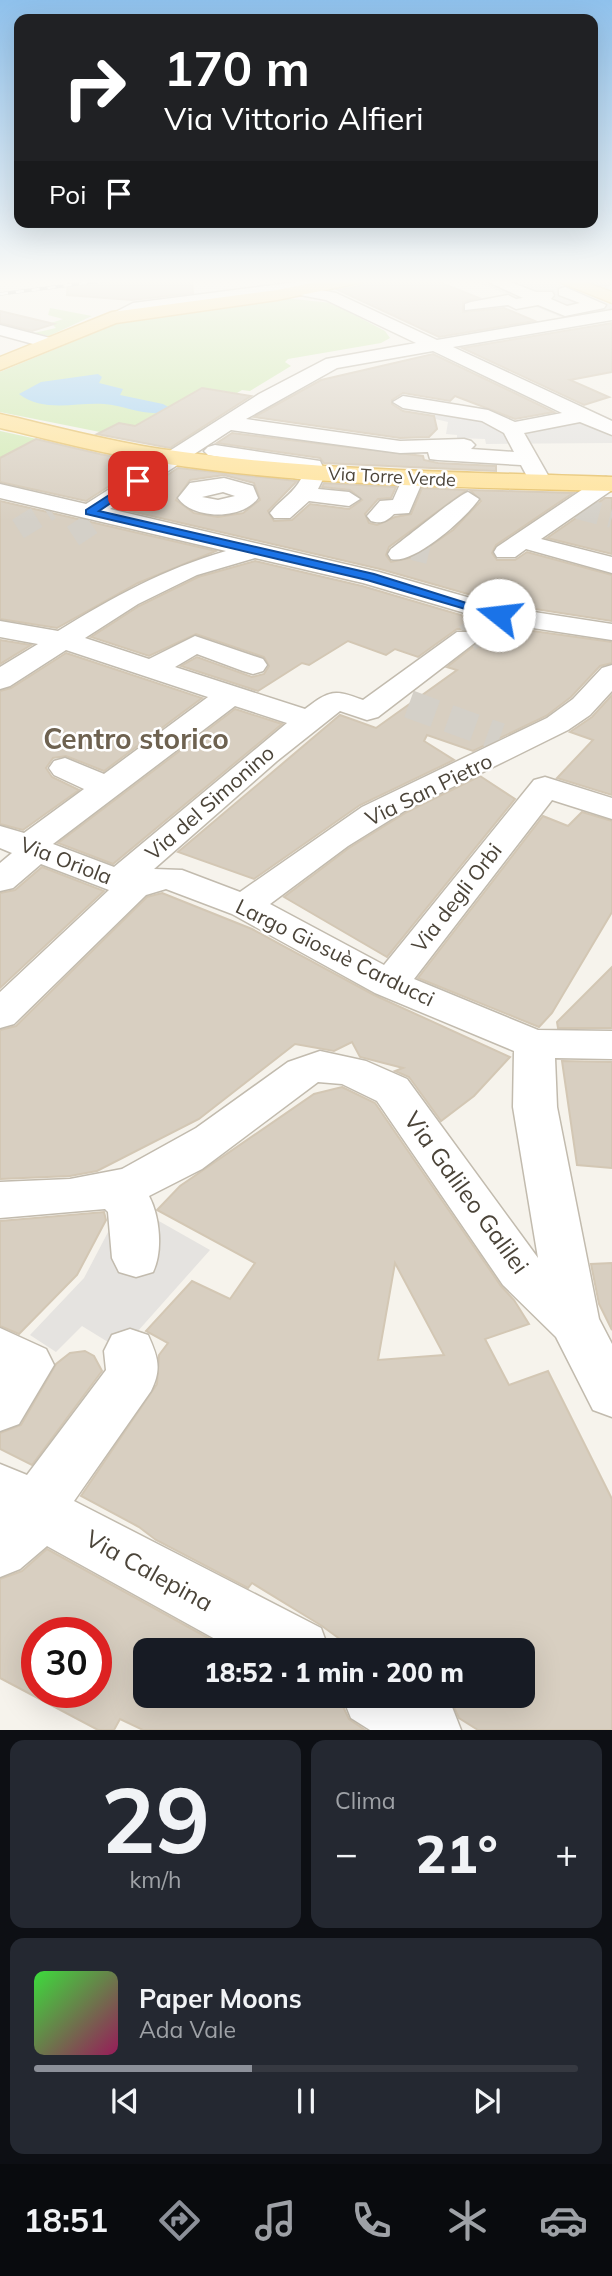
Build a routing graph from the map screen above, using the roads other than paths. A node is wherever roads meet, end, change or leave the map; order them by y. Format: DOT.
graph roads {
  1 [pos="349,360"];
  2 [pos="466,360"];
  3 [pos="403,402"];
  4 [pos="466,417"];
  5 [pos="601,420"];
  6 [pos="0,421"];
  7 [pos="224,425"];
  8 [pos="464,445"];
  9 [pos="215,452"];
  10 [pos="174,458"];
  11 [pos="528,459"];
  12 [pos="261,468"];
  13 [pos="314,475"];
  14 [pos="413,478"];
  15 [pos="609,484"];
  16 [pos="232,486"];
  17 [pos="474,489"];
  18 [pos="1,492"];
  19 [pos="349,499"];
  20 [pos="282,513"];
  21 [pos="97,516"];
  22 [pos="379,516"];
  23 [pos="257,549"];
  24 [pos="407,550"];
  25 [pos="612,576"];
  26 [pos="0,629"];
  27 [pos="612,632"];
  28 [pos="467,638"];
  29 [pos="63,640"];
  30 [pos="438,660"];
  31 [pos="253,665"];
  32 [pos="154,668"];
  33 [pos="612,674"];
  34 [pos="0,680"];
  35 [pos="238,698"];
  36 [pos="310,719"];
  37 [pos="65,768"];
  38 [pos="107,787"];
  39 [pos="602,806"];
  40 [pos="0,836"];
  41 [pos="33,848"];
  42 [pos="0,880"];
  43 [pos="126,884"];
  44 [pos="245,906"];
  45 [pos="389,984"];
  46 [pos="0,1015"];
  47 [pos="534,1044"];
  48 [pos="612,1045"];
  49 [pos="115,1190"];
  50 [pos="0,1200"];
  51 [pos="136,1258"];
  52 [pos="574,1322"];
  53 [pos="0,1349"];
  54 [pos="130,1351"];
  55 [pos="612,1394"];
  56 [pos="0,1407"];
  57 [pos="26,1504"];
  58 [pos="0,1549"];
  59 [pos="275,1638"];
  60 [pos="393,1708"];
  61 [pos="429,1730"];
  1 -- 7 [label="street"];
  2 -- 5 [label="street"];
  3 -- 11 [label="street"];
  4 -- 8 [label="street"];
  5 -- 11 [label="street"];
  6 -- 10 [label="main road, Via Torre Verde"];
  7 -- 8 [label="street"];
  7 -- 10 [label="street"];
  7 -- 13 [label="street"];
  8 -- 11 [label="street"];
  9 -- 13 [label="street"];
  10 -- 12 [label="main road, Via Torre Verde"];
  10 -- 21 [label="street"];
  11 -- 13 [label="street"];
  11 -- 15 [label="main road, Via Torre Verde"];
  11 -- 17 [label="main road, Via Torre Verde"];
  12 -- 13 [label="main road, Via Torre Verde"];
  12 -- 16 [label="street"];
  13 -- 14 [label="main road, Via Torre Verde"];
  13 -- 19 [label="street"];
  13 -- 20 [label="street"];
  14 -- 17 [label="main road, Via Torre Verde"];
  14 -- 22 [label="street"];
  15 -- 25 [label="street"];
  17 -- 24 [label="street"];
  18 -- 21 [label="street"];
  21 -- 23 [label="street"];
  23 -- 27 [label="street"];
  23 -- 29 [label="street"];
  26 -- 29 [label="street"];
  28 -- 30 [label="street"];
  29 -- 32 [label="street"];
  29 -- 34 [label="street"];
  30 -- 36 [label="street"];
  30 -- 36 [label="street"];
  31 -- 32 [label="street"];
  32 -- 35 [label="street"];
  33 -- 44 [label="street, Via San Pietro"];
  35 -- 36 [label="street"];
  35 -- 38 [label="street"];
  36 -- 43 [label="street, Via del Simonino"];
  37 -- 38 [label="street"];
  38 -- 41 [label="street"];
  39 -- 45 [label="street, Via degli Orbi"];
  40 -- 41 [label="street, Via Oriola"];
  41 -- 42 [label="street"];
  41 -- 43 [label="street, Via Oriola"];
  43 -- 44 [label="street, Largo Giosuè Carducci"];
  43 -- 46 [label="street, Via del Simonino"];
  44 -- 45 [label="street, Largo Giosuè Carducci"];
  45 -- 47 [label="street, Largo Giosuè Carducci"];
  47 -- 48 [label="street"];
  47 -- 52 [label="street, Via Galileo Galilei"];
  49 -- 50 [label="street"];
  49 -- 51 [label="street"];
  49 -- 52 [label="street, Via Galileo Galilei"];
  52 -- 55 [label="street, Via Galileo Galilei"];
  53 -- 56 [label="street"];
  54 -- 57 [label="street"];
  57 -- 58 [label="street"];
  57 -- 59 [label="street, Via Calepina"];
  60 -- 61 [label="street"];
}
